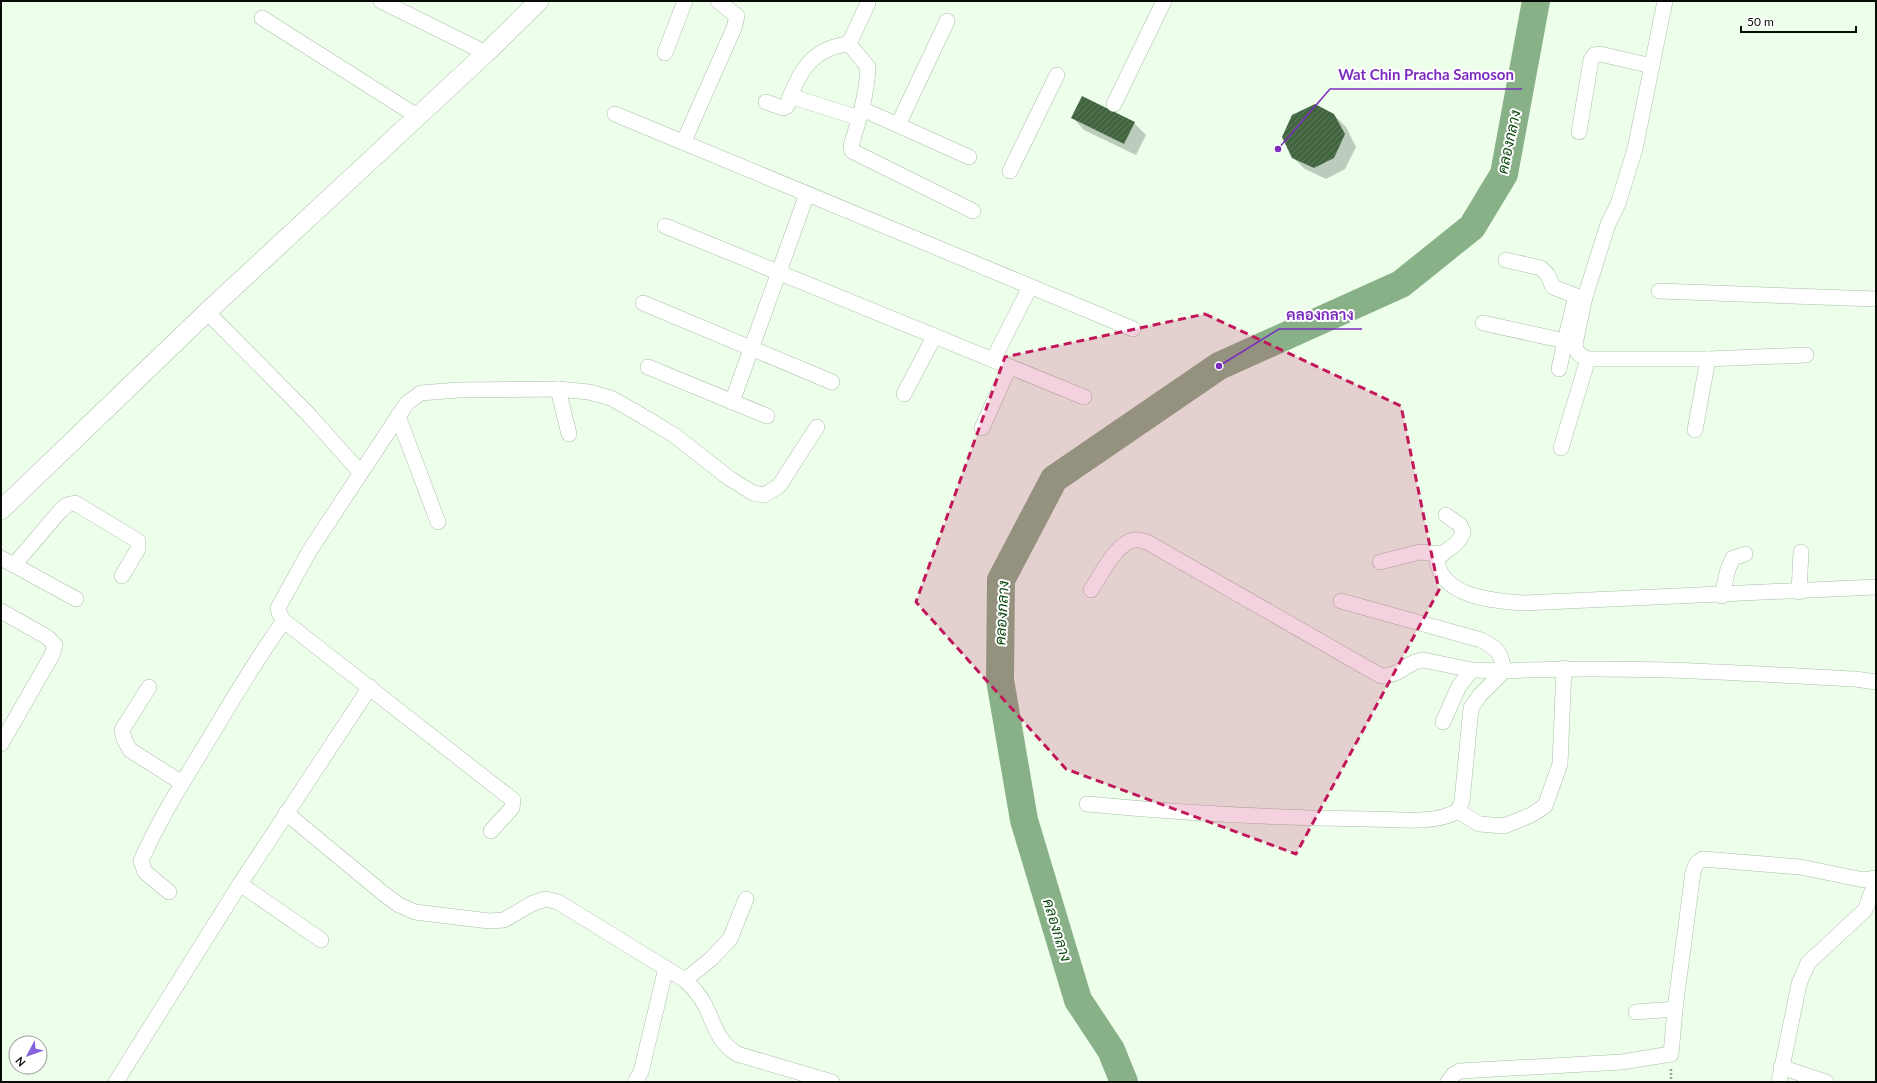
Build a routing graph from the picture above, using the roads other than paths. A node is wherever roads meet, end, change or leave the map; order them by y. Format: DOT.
graph roads {
  1 [pos="381,1"];
  2 [pos="539,1"];
  3 [pos="685,1"];
  4 [pos="718,1"];
  5 [pos="1164,1"];
  6 [pos="1665,1"];
  7 [pos="868,3"];
  8 [pos="262,18"];
  9 [pos="947,21"];
  10 [pos="849,44"];
  11 [pos="486,53"];
  12 [pos="665,53"];
  13 [pos="1652,66"];
  14 [pos="1057,75"];
  15 [pos="790,96"];
  16 [pos="766,102"];
  17 [pos="1114,104"];
  18 [pos="615,114"];
  19 [pos="861,114"];
  20 [pos="417,116"];
  21 [pos="898,125"];
  22 [pos="1579,132"];
  23 [pos="684,141"];
  24 [pos="969,157"];
  25 [pos="1010,171"];
  26 [pos="807,194"];
  27 [pos="973,211"];
  28 [pos="665,226"];
  29 [pos="1506,260"];
  30 [pos="779,274"];
  31 [pos="1030,287"];
  32 [pos="1659,291"];
  33 [pos="1876,299"];
  34 [pos="642,303"];
  35 [pos="207,312"];
  36 [pos="1483,323"];
  37 [pos="1133,330"];
  38 [pos="934,336"];
  39 [pos="1570,342"];
  40 [pos="751,348"];
  41 [pos="1806,355"];
  42 [pos="1708,358"];
  43 [pos="1588,359"];
  44 [pos="993,360"];
  45 [pos="648,367"];
  46 [pos="1009,368"];
  47 [pos="1559,369"];
  48 [pos="832,382"];
  49 [pos="558,389"];
  50 [pos="904,394"];
  51 [pos="1084,398"];
  52 [pos="732,402"];
  53 [pos="398,416"];
  54 [pos="767,416"];
  55 [pos="817,427"];
  56 [pos="982,428"];
  57 [pos="1695,430"];
  58 [pos="569,434"];
  59 [pos="1560,448"];
  60 [pos="360,472"];
  61 [pos="1,510"];
  62 [pos="1446,515"];
  63 [pos="438,522"];
  64 [pos="1801,552"];
  65 [pos="1441,554"];
  66 [pos="1745,554"];
  67 [pos="7,562"];
  68 [pos="1380,562"];
  69 [pos="122,576"];
  70 [pos="1876,588"];
  71 [pos="1091,590"];
  72 [pos="1799,592"];
  73 [pos="1722,596"];
  74 [pos="76,600"];
  75 [pos="1341,601"];
  76 [pos="1,611"];
  77 [pos="284,621"];
  78 [pos="1564,668"];
  79 [pos="1472,670"];
  80 [pos="1504,671"];
  81 [pos="1876,682"];
  82 [pos="149,687"];
  83 [pos="370,687"];
  84 [pos="1443,722"];
  85 [pos="1,744"];
  86 [pos="182,782"];
  87 [pos="1087,804"];
  88 [pos="1458,811"];
  89 [pos="286,813"];
  90 [pos="491,830"];
  91 [pos="1876,879"];
  92 [pos="240,884"];
  93 [pos="169,892"];
  94 [pos="746,899"];
  95 [pos="321,940"];
  96 [pos="666,968"];
  97 [pos="686,980"];
  98 [pos="1675,1009"];
  99 [pos="1636,1012"];
  100 [pos="1780,1075"];
  101 [pos="116,1082"];
  102 [pos="635,1082"];
  103 [pos="832,1082"];
  104 [pos="1448,1082"];
  105 [pos="1826,1082"];
  1 -- 11 [label="street"];
  2 -- 11 [label="main road"];
  3 -- 12 [label="street"];
  4 -- 23 [label="street"];
  5 -- 17 [label="street"];
  6 -- 13 [label="street"];
  7 -- 10 [label="street"];
  8 -- 20 [label="street"];
  9 -- 21 [label="street"];
  10 -- 15 [label="street"];
  10 -- 19 [label="street"];
  11 -- 20 [label="main road"];
  13 -- 22 [label="street"];
  13 -- 39 [label="street"];
  14 -- 25 [label="street"];
  15 -- 16 [label="street"];
  15 -- 19 [label="street"];
  18 -- 23 [label="street"];
  19 -- 21 [label="street"];
  19 -- 27 [label="street"];
  20 -- 35 [label="main road"];
  21 -- 24 [label="street"];
  23 -- 26 [label="street"];
  26 -- 30 [label="street"];
  26 -- 31 [label="street"];
  28 -- 30 [label="street"];
  29 -- 39 [label="street"];
  30 -- 38 [label="street"];
  30 -- 40 [label="street"];
  31 -- 37 [label="street"];
  31 -- 44 [label="street"];
  32 -- 33 [label="street"];
  34 -- 40 [label="street"];
  35 -- 60 [label="street"];
  35 -- 61 [label="main road"];
  36 -- 39 [label="street"];
  38 -- 44 [label="street"];
  38 -- 50 [label="street"];
  39 -- 43 [label="street"];
  39 -- 47 [label="street"];
  40 -- 48 [label="street"];
  40 -- 52 [label="street"];
  41 -- 42 [label="street"];
  42 -- 43 [label="street"];
  42 -- 57 [label="street"];
  43 -- 59 [label="street"];
  44 -- 46 [label="street"];
  45 -- 52 [label="street"];
  46 -- 51 [label="street"];
  46 -- 56 [label="street"];
  49 -- 53 [label="street"];
  49 -- 55 [label="street"];
  49 -- 58 [label="street"];
  52 -- 54 [label="street"];
  53 -- 60 [label="street"];
  53 -- 63 [label="street"];
  60 -- 77 [label="street"];
  62 -- 65 [label="street"];
  64 -- 72 [label="street"];
  65 -- 68 [label="street"];
  65 -- 73 [label="street"];
  66 -- 73 [label="street"];
  67 -- 69 [label="street"];
  67 -- 74 [label="street"];
  70 -- 72 [label="street"];
  71 -- 79 [label="street"];
  72 -- 73 [label="street"];
  75 -- 80 [label="street"];
  76 -- 85 [label="street"];
  77 -- 83 [label="street"];
  77 -- 86 [label="street"];
  78 -- 80 [label="street"];
  78 -- 81 [label="street"];
  78 -- 88 [label="street"];
  79 -- 80 [label="street"];
  79 -- 84 [label="street"];
  80 -- 88 [label="street"];
  82 -- 86 [label="street"];
  83 -- 89 [label="street"];
  83 -- 90 [label="street"];
  86 -- 93 [label="street"];
  87 -- 88 [label="street"];
  89 -- 92 [label="street"];
  89 -- 96 [label="street"];
  91 -- 98 [label="street"];
  91 -- 100 [label="street"];
  92 -- 95 [label="street"];
  92 -- 101 [label="street"];
  94 -- 97 [label="street"];
  96 -- 97 [label="street"];
  96 -- 102 [label="street"];
  97 -- 103 [label="street"];
  98 -- 99 [label="street"];
  98 -- 104 [label="street"];
  100 -- 105 [label="street"];
}
